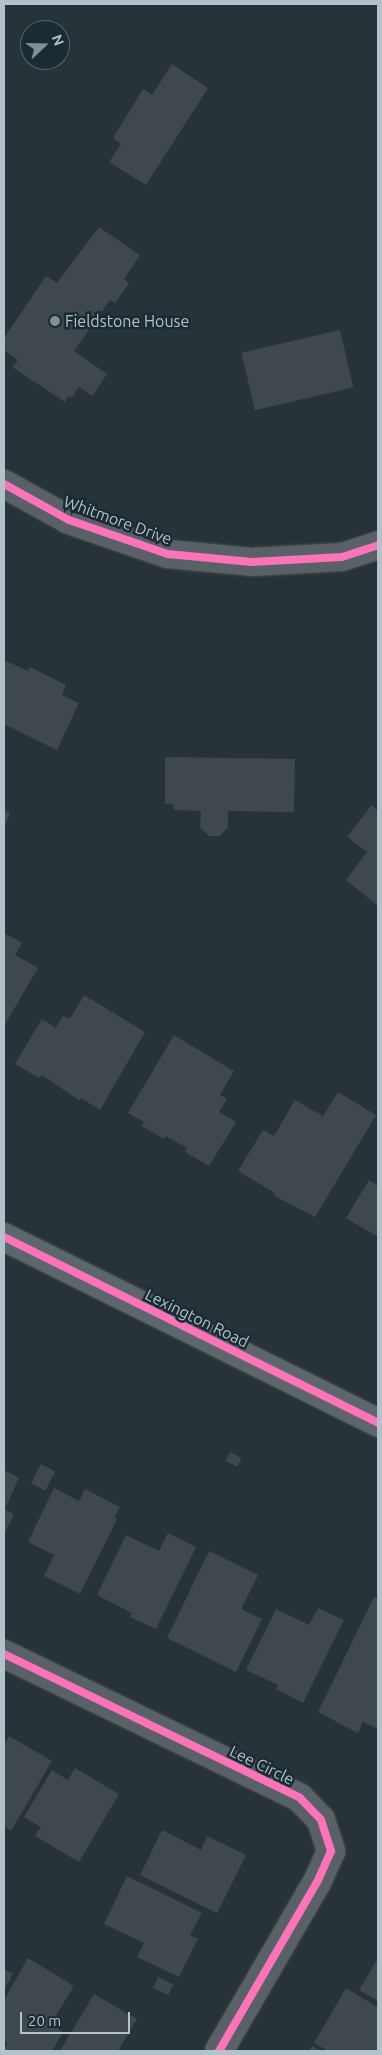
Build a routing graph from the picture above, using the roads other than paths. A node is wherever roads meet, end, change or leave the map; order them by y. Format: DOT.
graph roads {
  1 [pos="4,484"];
  2 [pos="378,545"];
  3 [pos="4,1237"];
  4 [pos="378,1423"];
  5 [pos="4,1654"];
  6 [pos="219,2051"];
  1 -- 2 [label="street, Whitmore Drive"];
  3 -- 4 [label="main road, Lexington Road"];
  5 -- 6 [label="street, Lee Circle"];
}
